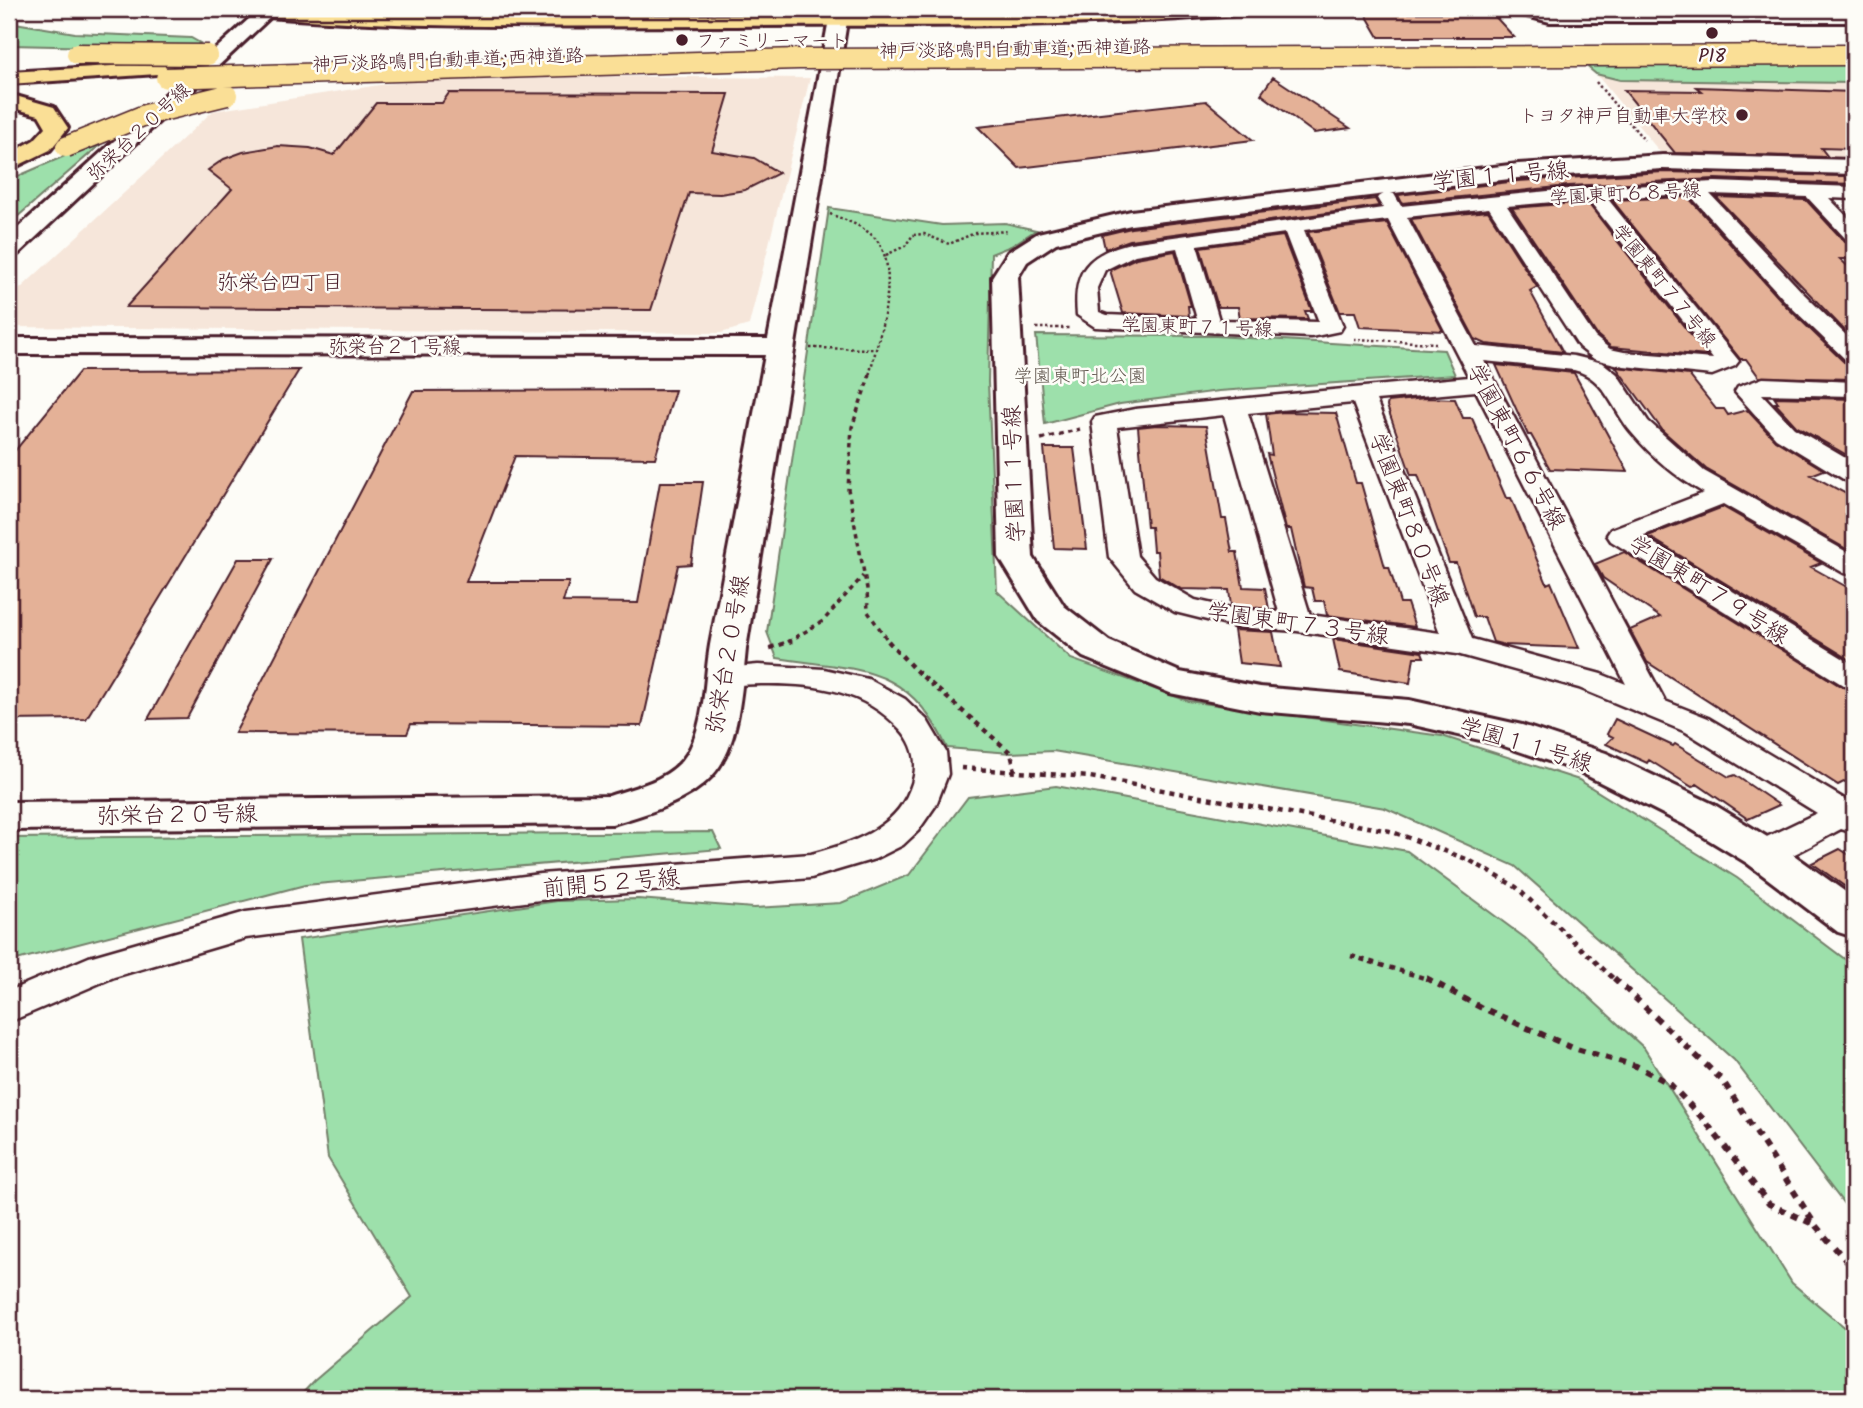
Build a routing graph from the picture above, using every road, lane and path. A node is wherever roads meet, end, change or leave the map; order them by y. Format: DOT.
graph roads {
  1 [pos="236,9"];
  2 [pos="388,9"];
  3 [pos="1171,9"];
  4 [pos="1247,9"];
  5 [pos="1520,9"];
  6 [pos="268,10"];
  7 [pos="839,14"];
  8 [pos="1854,17"];
  9 [pos="1854,46"];
  10 [pos="52,53"];
  11 [pos="254,54"];
  12 [pos="303,54"];
  13 [pos="590,54"];
  14 [pos="1854,55"];
  15 [pos="532,64"];
  16 [pos="173,73"];
  17 [pos="9,78"];
  18 [pos="1592,78"];
  19 [pos="9,86"];
  20 [pos="9,100"];
  21 [pos="1662,162"];
  22 [pos="9,163"];
  23 [pos="1854,167"];
  24 [pos="9,171"];
  25 [pos="1694,188"];
  26 [pos="1813,192"];
  27 [pos="1854,193"];
  28 [pos="1594,194"];
  29 [pos="1389,200"];
  30 [pos="1495,203"];
  31 [pos="828,214"];
  32 [pos="1293,228"];
  33 [pos="1854,236"];
  34 [pos="1048,238"];
  35 [pos="1186,242"];
  36 [pos="9,249"];
  37 [pos="886,255"];
  38 [pos="1210,326"];
  39 [pos="1006,327"];
  40 [pos="1073,329"];
  41 [pos="1350,339"];
  42 [pos="9,345"];
  43 [pos="782,347"];
  44 [pos="876,349"];
  45 [pos="1466,349"];
  46 [pos="1854,355"];
  47 [pos="1484,383"];
  48 [pos="1854,389"];
  49 [pos="1360,393"];
  50 [pos="1234,406"];
  51 [pos="1104,422"];
  52 [pos="1014,446"];
  53 [pos="1854,474"];
  54 [pos="1724,494"];
  55 [pos="1854,567"];
  56 [pos="864,575"];
  57 [pos="1297,622"];
  58 [pos="1459,645"];
  59 [pos="726,662"];
  60 [pos="1854,678"];
  61 [pos="1652,705"];
  62 [pos="932,766"];
  63 [pos="1015,771"];
  64 [pos="1851,815"];
  65 [pos="9,816"];
  66 [pos="1762,853"];
  67 [pos="1854,921"];
  68 [pos="1351,956"];
  69 [pos="9,1007"];
  70 [pos="1816,1226"];
  71 [pos="1854,1270"];
  1 -- 6 [label="main road"];
  2 -- 7 [label="main road"];
  3 -- 7 [label="main road"];
  4 -- 7 [label="main road"];
  5 -- 8 [label="street"];
  6 -- 7 [label="main road"];
  6 -- 36 [label="street, 弥栄台２０号線"];
  7 -- 43 [label="street, 弥栄台２０号線"];
  9 -- 13 [label="main road, 神戸淡路鳴門自動車道;西神道路"];
  10 -- 11 [label="main road, bridge"];
  12 -- 13 [label="main road"];
  13 -- 16 [label="main road, 神戸淡路鳴門自動車道;西神道路"];
  14 -- 15 [label="main road, 神戸淡路鳴門自動車道;西神道路, bridge"];
  15 -- 16 [label="main road, 神戸淡路鳴門自動車道;西神道路, bridge"];
  15 -- 24 [label="main road, bridge"];
  16 -- 17 [label="main road, 神戸淡路鳴門自動車道;西神道路"];
  16 -- 19 [label="main road, 神戸淡路鳴門自動車道;西神道路"];
  18 -- 21 [label="path"];
  20 -- 22 [label="main road"];
  21 -- 23 [label="street, 学園１１号線"];
  21 -- 29 [label="street, 学園１１号線"];
  25 -- 26 [label="street, 学園東町６８号線"];
  25 -- 28 [label="street, 学園東町６８号線"];
  25 -- 46 [label="street"];
  26 -- 27 [label="street, 学園東町６８号線"];
  26 -- 33 [label="street"];
  28 -- 30 [label="street, 学園東町６８号線"];
  28 -- 30 [label="street, 学園東町７７号線"];
  29 -- 30 [label="street, 学園東町６８号線"];
  29 -- 32 [label="street, 学園東町７１号線"];
  29 -- 34 [label="street, 学園１１号線"];
  29 -- 45 [label="street, 学園東町６６号線"];
  31 -- 37 [label="path"];
  32 -- 35 [label="street, 学園東町７１号線"];
  32 -- 38 [label="street, 学園東町７１号線"];
  34 -- 37 [label="path"];
  34 -- 39 [label="street, 学園１１号線"];
  35 -- 38 [label="street"];
  35 -- 38 [label="street, 学園東町７１号線"];
  37 -- 44 [label="path"];
  39 -- 40 [label="path"];
  39 -- 52 [label="street, 学園１１号線"];
  41 -- 45 [label="path"];
  42 -- 43 [label="street, 弥栄台２１号線"];
  43 -- 44 [label="path"];
  43 -- 59 [label="street, 弥栄台２０号線"];
  44 -- 56 [label="path"];
  45 -- 47 [label="street, 学園東町６６号線"];
  45 -- 54 [label="street"];
  47 -- 49 [label="street"];
  47 -- 61 [label="street, 学園東町６６号線"];
  48 -- 53 [label="street"];
  49 -- 50 [label="street"];
  49 -- 58 [label="street, 学園東町８０号線"];
  50 -- 51 [label="street"];
  50 -- 57 [label="street"];
  51 -- 52 [label="path"];
  51 -- 57 [label="street, 学園東町７３号線"];
  52 -- 66 [label="street, 学園１１号線"];
  54 -- 55 [label="street"];
  54 -- 60 [label="street, 学園東町７９号線"];
  56 -- 59 [label="path"];
  56 -- 63 [label="path"];
  57 -- 58 [label="street, 学園東町７３号線"];
  58 -- 61 [label="street, 学園東町７３号線"];
  59 -- 62 [label="street"];
  59 -- 65 [label="street, 弥栄台２０号線"];
  61 -- 64 [label="street, 学園東町７３号線"];
  62 -- 63 [label="path"];
  62 -- 69 [label="street, 前開５２号線"];
  63 -- 70 [label="path"];
  64 -- 66 [label="street"];
  66 -- 67 [label="street, 学園１１号線"];
  68 -- 70 [label="path"];
  70 -- 71 [label="path"];
}
